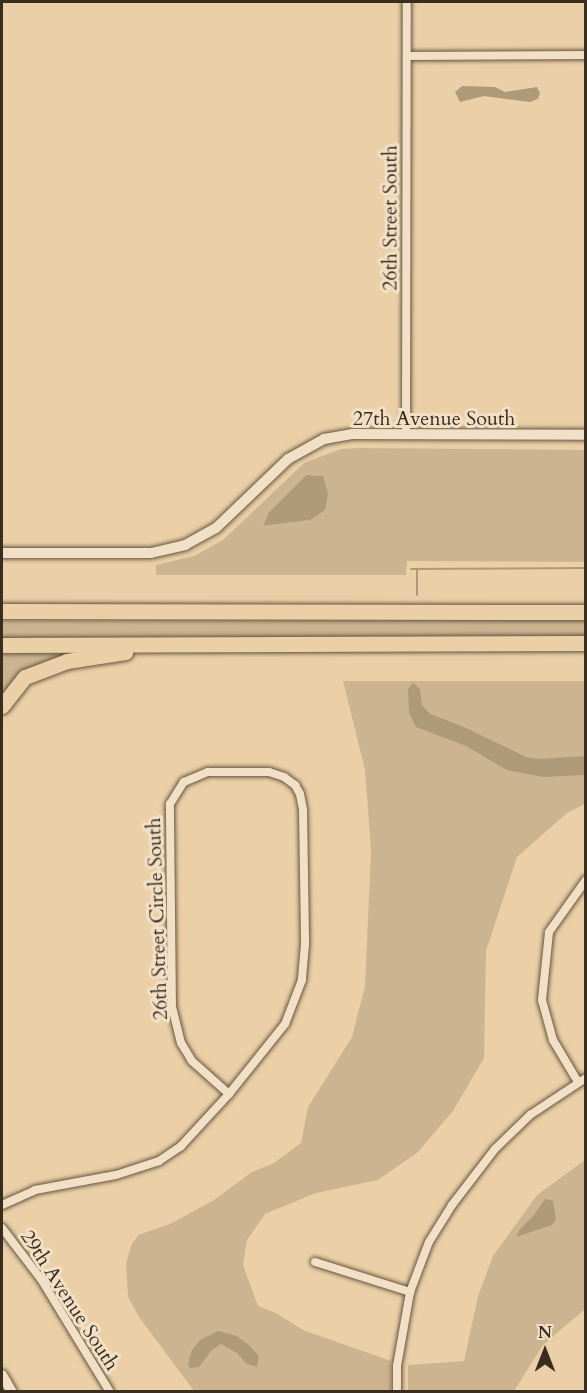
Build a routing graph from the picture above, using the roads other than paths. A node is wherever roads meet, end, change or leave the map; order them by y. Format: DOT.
graph roads {
  1 [pos="407,2"];
  2 [pos="585,55"];
  3 [pos="407,56"];
  4 [pos="406,435"];
  5 [pos="585,435"];
  6 [pos="2,553"];
  7 [pos="2,611"];
  8 [pos="585,612"];
  9 [pos="188,643"];
  10 [pos="585,644"];
  11 [pos="2,645"];
  12 [pos="2,706"];
  13 [pos="585,880"];
  14 [pos="582,1080"];
  15 [pos="229,1094"];
  16 [pos="2,1205"];
  17 [pos="2,1228"];
  18 [pos="315,1262"];
  19 [pos="410,1292"];
  20 [pos="2,1375"];
  21 [pos="12,1392"];
  22 [pos="110,1392"];
  23 [pos="397,1392"];
  1 -- 3 [label="street, 26th Street South"];
  2 -- 3 [label="street"];
  3 -- 4 [label="street, 26th Street South"];
  4 -- 5 [label="street, 27th Avenue South"];
  4 -- 6 [label="street, 27th Avenue South"];
  7 -- 8 [label="highway"];
  9 -- 10 [label="highway"];
  9 -- 11 [label="highway"];
  9 -- 12 [label="highway"];
  13 -- 14 [label="street"];
  14 -- 19 [label="street"];
  15 -- 15 [label="street, 26th Street Circle South"];
  15 -- 16 [label="street, 26th Street Circle South"];
  17 -- 22 [label="street, 29th Avenue South"];
  18 -- 19 [label="street"];
  19 -- 23 [label="street"];
  20 -- 21 [label="street"];
}
